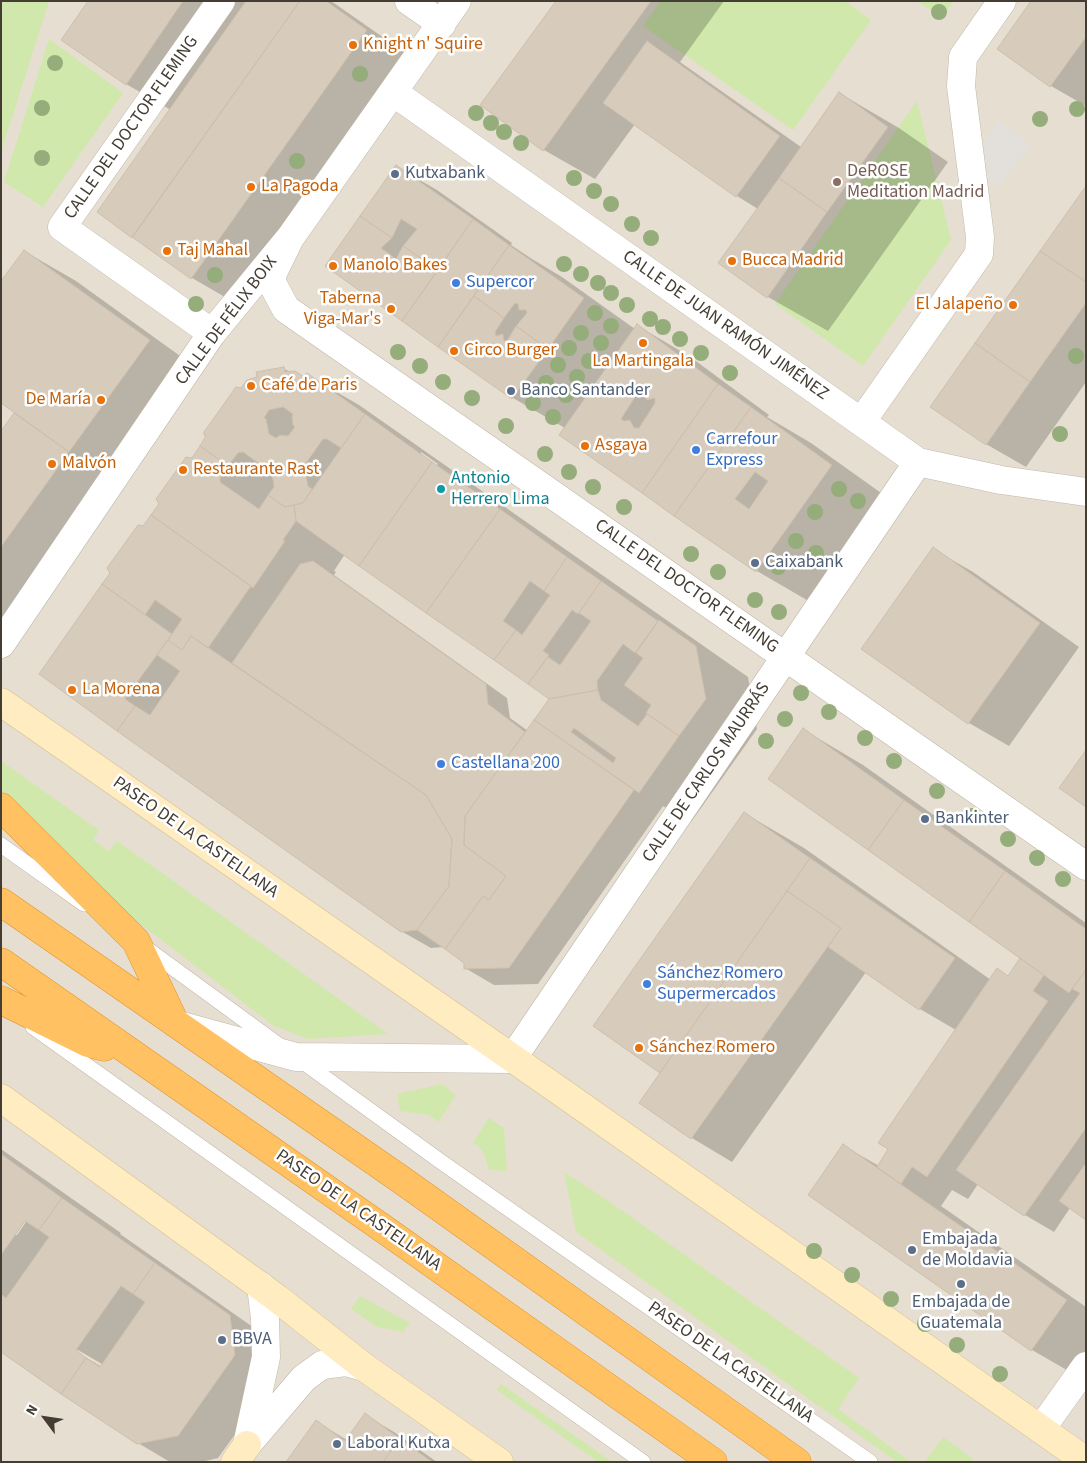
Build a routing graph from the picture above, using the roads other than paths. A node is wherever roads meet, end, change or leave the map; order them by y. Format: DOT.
graph roads {
  1 [pos="222,1"];
  2 [pos="409,1"];
  3 [pos="458,1"];
  4 [pos="1002,1"];
  5 [pos="442,24"];
  6 [pos="393,92"];
  7 [pos="290,238"];
  8 [pos="286,309"];
  9 [pos="207,342"];
  10 [pos="862,421"];
  11 [pos="918,462"];
  12 [pos="1086,492"];
  13 [pos="1,644"];
  14 [pos="785,656"];
  15 [pos="1,702"];
  16 [pos="1,808"];
  17 [pos="1,846"];
  18 [pos="1086,866"];
  19 [pos="1,902"];
  20 [pos="136,941"];
  21 [pos="1,962"];
  22 [pos="1,1000"];
  23 [pos="1,1005"];
  24 [pos="175,1024"];
  25 [pos="130,1053"];
  26 [pos="296,1057"];
  27 [pos="512,1059"];
  28 [pos="1,1098"];
  29 [pos="261,1286"];
  30 [pos="1086,1366"];
  31 [pos="364,1367"];
  32 [pos="1041,1429"];
  33 [pos="241,1454"];
  34 [pos="1086,1461"];
  35 [pos="499,1462"];
  36 [pos="642,1462"];
  37 [pos="713,1462"];
  38 [pos="798,1462"];
  39 [pos="870,1462"];
  1 -- 9 [label="street, CALLE DEL DOCTOR FLEMING"];
  2 -- 5 [label="street"];
  3 -- 5 [label="street, CALLE DE FÉLIX BOIX"];
  4 -- 10 [label="street"];
  5 -- 6 [label="street, CALLE DE FÉLIX BOIX"];
  6 -- 7 [label="street, CALLE DE FÉLIX BOIX"];
  6 -- 10 [label="street, CALLE DE JUAN RAMÓN JIMÉNEZ"];
  7 -- 8 [label="street, CALLE DEL DOCTOR FLEMING"];
  7 -- 9 [label="street, CALLE DE FÉLIX BOIX"];
  8 -- 9 [label="street, CALLE DEL DOCTOR FLEMING"];
  8 -- 14 [label="street, CALLE DEL DOCTOR FLEMING"];
  9 -- 13 [label="street, CALLE DE FÉLIX BOIX"];
  10 -- 11 [label="street, CALLE DE JUAN RAMÓN JIMÉNEZ"];
  11 -- 12 [label="street, CALLE DE JUAN RAMÓN JIMÉNEZ"];
  11 -- 14 [label="street, CALLE DE CARLOS MAURRÁS"];
  14 -- 18 [label="street, CALLE DEL DOCTOR FLEMING"];
  14 -- 27 [label="street, CALLE DE CARLOS MAURRÁS"];
  15 -- 27 [label="main road, PASEO DE LA CASTELLANA"];
  16 -- 20 [label="highway"];
  17 -- 20 [label="lane, PASEO DE LA CASTELLANA"];
  19 -- 24 [label="highway, PASEO DE LA CASTELLANA"];
  20 -- 24 [label="highway"];
  20 -- 26 [label="lane, PASEO DE LA CASTELLANA"];
  21 -- 25 [label="highway, PASEO DE LA CASTELLANA"];
  22 -- 25 [label="highway"];
  23 -- 36 [label="lane"];
  24 -- 26 [label="street, PASEO DE LA CASTELLANA"];
  24 -- 38 [label="highway, PASEO DE LA CASTELLANA"];
  25 -- 37 [label="highway, PASEO DE LA CASTELLANA"];
  26 -- 27 [label="street, PASEO DE LA CASTELLANA"];
  26 -- 39 [label="lane, PASEO DE LA CASTELLANA"];
  27 -- 32 [label="main road, PASEO DE LA CASTELLANA"];
  28 -- 29 [label="main road"];
  29 -- 31 [label="main road"];
  29 -- 33 [label="street"];
  30 -- 32 [label="street"];
  31 -- 33 [label="street"];
  31 -- 35 [label="main road"];
  32 -- 34 [label="main road, PASEO DE LA CASTELLANA"];
}
